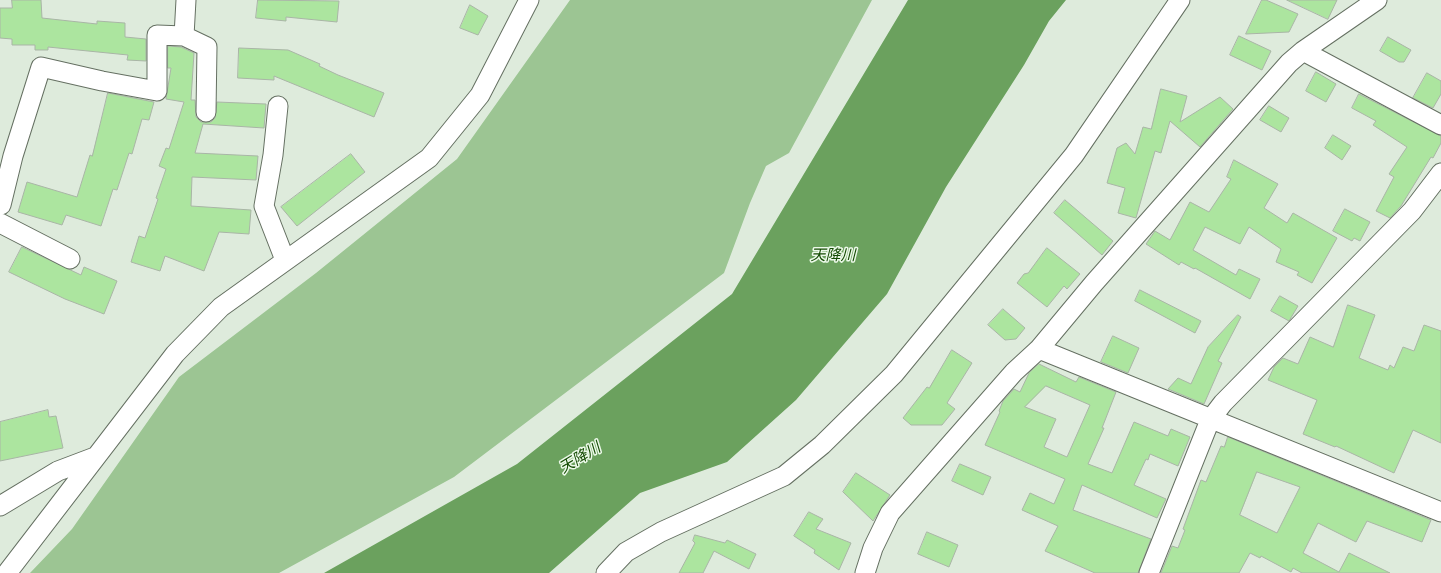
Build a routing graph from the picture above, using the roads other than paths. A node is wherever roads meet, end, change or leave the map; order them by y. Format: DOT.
graph roads {
  1 [pos="186,0"];
  2 [pos="529,0"];
  3 [pos="1180,0"];
  4 [pos="1377,0"];
  5 [pos="184,36"];
  6 [pos="1303,51"];
  7 [pos="278,106"];
  8 [pos="206,112"];
  9 [pos="1441,125"];
  10 [pos="1441,173"];
  11 [pos="1,214"];
  12 [pos="70,259"];
  13 [pos="285,260"];
  14 [pos="1039,349"];
  15 [pos="1210,420"];
  16 [pos="95,457"];
  17 [pos="0,506"];
  18 [pos="1441,512"];
  19 [pos="7,573"];
  20 [pos="606,573"];
  21 [pos="865,573"];
  22 [pos="1149,573"];
  1 -- 5 [label="street"];
  2 -- 13 [label="street"];
  3 -- 20 [label="street"];
  4 -- 6 [label="street"];
  5 -- 8 [label="street"];
  5 -- 11 [label="street"];
  6 -- 9 [label="street"];
  6 -- 14 [label="street"];
  7 -- 13 [label="street"];
  10 -- 15 [label="street"];
  11 -- 12 [label="street"];
  13 -- 16 [label="street"];
  14 -- 15 [label="street"];
  14 -- 21 [label="street"];
  15 -- 18 [label="street"];
  15 -- 22 [label="street"];
  16 -- 17 [label="street"];
  16 -- 19 [label="street"];
}
